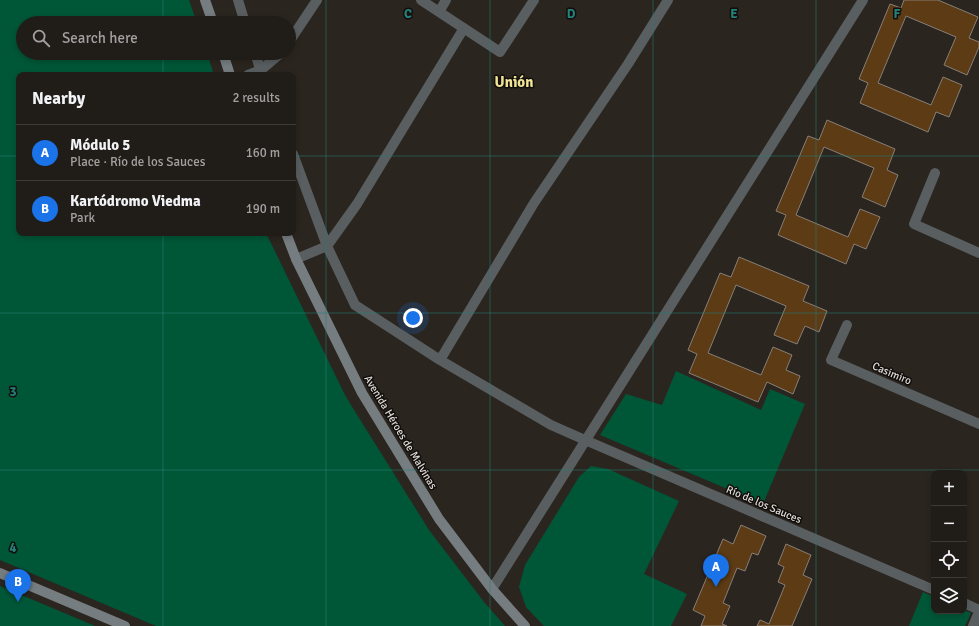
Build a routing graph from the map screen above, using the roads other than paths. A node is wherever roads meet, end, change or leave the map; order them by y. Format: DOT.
graph roads {
  1 [pos="205,0"];
  2 [pos="238,0"];
  3 [pos="318,0"];
  4 [pos="421,0"];
  5 [pos="446,0"];
  6 [pos="534,0"];
  7 [pos="668,0"];
  8 [pos="863,0"];
  9 [pos="439,12"];
  10 [pos="211,16"];
  11 [pos="243,16"];
  12 [pos="464,28"];
  13 [pos="296,32"];
  14 [pos="225,60"];
  15 [pos="257,60"];
  16 [pos="274,60"];
  17 [pos="229,72"];
  18 [pos="262,72"];
  19 [pos="263,72"];
  20 [pos="296,162"];
  21 [pos="935,174"];
  22 [pos="287,236"];
  23 [pos="327,246"];
  24 [pos="979,253"];
  25 [pos="296,259"];
  26 [pos="847,326"];
  27 [pos="440,360"];
  28 [pos="979,424"];
  29 [pos="585,440"];
  30 [pos="0,573"];
  31 [pos="492,589"];
  32 [pos="931,589"];
  33 [pos="967,605"];
  34 [pos="979,611"];
  35 [pos="125,626"];
  36 [pos="525,626"];
  37 [pos="973,626"];
  1 -- 10 [label="main road"];
  2 -- 11 [label="street"];
  3 -- 13 [label="street"];
  4 -- 9 [label="street"];
  5 -- 9 [label="street"];
  6 -- 12 [label="street"];
  7 -- 27 [label="street"];
  8 -- 29 [label="street"];
  9 -- 12 [label="street"];
  12 -- 23 [label="street"];
  14 -- 17 [label="main road"];
  15 -- 18 [label="street"];
  16 -- 19 [label="street"];
  20 -- 23 [label="street, Río de los Sauces"];
  21 -- 24 [label="street"];
  22 -- 25 [label="main road, Avenida Héroes de Malvinas"];
  23 -- 25 [label="street"];
  23 -- 27 [label="street, Río de los Sauces"];
  25 -- 31 [label="main road, Avenida Héroes de Malvinas"];
  26 -- 28 [label="street, Casimiro"];
  27 -- 29 [label="street, Río de los Sauces"];
  29 -- 31 [label="street"];
  29 -- 32 [label="street, Río de los Sauces"];
  30 -- 35 [label="main road"];
  31 -- 36 [label="main road, Avenida Héroes de Malvinas"];
  33 -- 34 [label="street"];
  34 -- 37 [label="street"];
}
